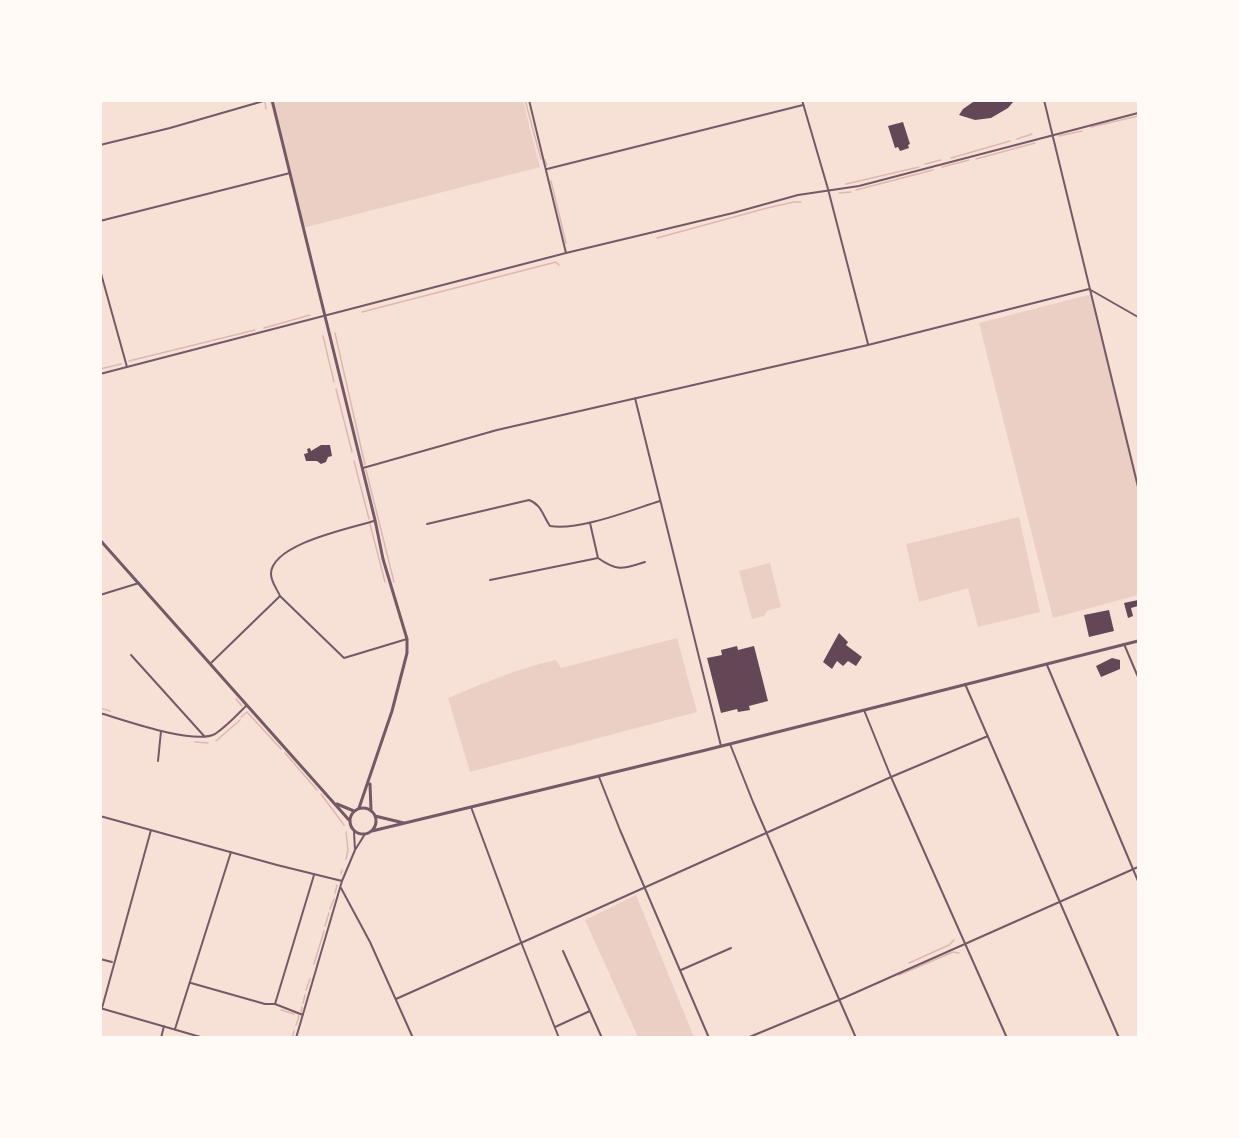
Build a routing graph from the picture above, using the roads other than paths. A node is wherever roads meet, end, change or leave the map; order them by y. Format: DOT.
graph roads {
  1 [pos="267,100"];
  2 [pos="272,100"];
  3 [pos="529,100"];
  4 [pos="802,100"];
  5 [pos="1044,100"];
  6 [pos="803,105"];
  7 [pos="1138,113"];
  8 [pos="1053,136"];
  9 [pos="100,145"];
  10 [pos="547,169"];
  11 [pos="290,173"];
  12 [pos="828,189"];
  13 [pos="100,220"];
  14 [pos="566,253"];
  15 [pos="100,270"];
  16 [pos="1089,289"];
  17 [pos="1138,316"];
  18 [pos="325,317"];
  19 [pos="868,345"];
  20 [pos="127,367"];
  21 [pos="100,374"];
  22 [pos="635,398"];
  23 [pos="361,468"];
  24 [pos="1138,488"];
  25 [pos="660,501"];
  26 [pos="375,520"];
  27 [pos="590,523"];
  28 [pos="427,524"];
  29 [pos="100,540"];
  30 [pos="598,558"];
  31 [pos="645,562"];
  32 [pos="490,580"];
  33 [pos="139,583"];
  34 [pos="100,595"];
  35 [pos="280,596"];
  36 [pos="100,609"];
  37 [pos="100,623"];
  38 [pos="407,639"];
  39 [pos="1138,640"];
  40 [pos="1124,644"];
  41 [pos="131,655"];
  42 [pos="211,663"];
  43 [pos="1047,663"];
  44 [pos="1138,677"];
  45 [pos="964,684"];
  46 [pos="246,706"];
  47 [pos="864,710"];
  48 [pos="100,713"];
  49 [pos="161,731"];
  50 [pos="988,736"];
  51 [pos="205,737"];
  52 [pos="730,744"];
  53 [pos="721,746"];
  54 [pos="158,761"];
  55 [pos="599,777"];
  56 [pos="891,777"];
  57 [pos="369,782"];
  58 [pos="335,804"];
  59 [pos="471,807"];
  60 [pos="360,808"];
  61 [pos="354,811"];
  62 [pos="371,811"];
  63 [pos="100,816"];
  64 [pos="375,816"];
  65 [pos="349,820"];
  66 [pos="406,824"];
  67 [pos="151,830"];
  68 [pos="372,831"];
  69 [pos="354,832"];
  70 [pos="767,833"];
  71 [pos="365,834"];
  72 [pos="355,850"];
  73 [pos="231,852"];
  74 [pos="1138,867"];
  75 [pos="1133,869"];
  76 [pos="314,874"];
  77 [pos="342,881"];
  78 [pos="1138,881"];
  79 [pos="341,888"];
  80 [pos="645,888"];
  81 [pos="1061,901"];
  82 [pos="520,942"];
  83 [pos="966,943"];
  84 [pos="731,948"];
  85 [pos="563,951"];
  86 [pos="100,958"];
  87 [pos="113,962"];
  88 [pos="681,970"];
  89 [pos="191,983"];
  90 [pos="396,999"];
  91 [pos="838,1000"];
  92 [pos="275,1004"];
  93 [pos="101,1008"];
  94 [pos="590,1011"];
  95 [pos="303,1015"];
  96 [pos="164,1026"];
  97 [pos="555,1027"];
  98 [pos="175,1029"];
  99 [pos="161,1038"];
  100 [pos="204,1038"];
  101 [pos="296,1038"];
  102 [pos="413,1038"];
  103 [pos="559,1038"];
  104 [pos="602,1038"];
  105 [pos="709,1038"];
  106 [pos="747,1038"];
  107 [pos="856,1038"];
  108 [pos="1007,1038"];
  109 [pos="1119,1038"];
  1 -- 9 [label="street"];
  2 -- 11 [label="street"];
  3 -- 10 [label="street"];
  4 -- 6 [label="street"];
  5 -- 8 [label="street"];
  6 -- 10 [label="street"];
  6 -- 12 [label="street"];
  7 -- 8 [label="street"];
  8 -- 12 [label="street"];
  8 -- 16 [label="street"];
  10 -- 14 [label="street"];
  11 -- 13 [label="street"];
  11 -- 18 [label="street"];
  12 -- 14 [label="street"];
  12 -- 19 [label="street"];
  14 -- 18 [label="street"];
  15 -- 20 [label="street"];
  16 -- 17 [label="street"];
  16 -- 19 [label="street"];
  16 -- 24 [label="street"];
  18 -- 20 [label="street"];
  18 -- 23 [label="street"];
  19 -- 22 [label="street"];
  20 -- 21 [label="street"];
  22 -- 23 [label="street"];
  22 -- 25 [label="street"];
  23 -- 26 [label="street"];
  25 -- 27 [label="street"];
  25 -- 53 [label="street"];
  26 -- 35 [label="street"];
  26 -- 38 [label="street"];
  27 -- 28 [label="street"];
  27 -- 30 [label="street"];
  29 -- 33 [label="street"];
  30 -- 31 [label="street"];
  30 -- 32 [label="street"];
  33 -- 34 [label="street"];
  33 -- 42 [label="street"];
  35 -- 38 [label="street"];
  35 -- 42 [label="street"];
  36 -- 37 [label="street"];
  38 -- 57 [label="street"];
  39 -- 40 [label="street"];
  40 -- 43 [label="street"];
  40 -- 44 [label="street"];
  41 -- 51 [label="street"];
  42 -- 46 [label="street"];
  43 -- 45 [label="street"];
  43 -- 75 [label="street"];
  45 -- 47 [label="street"];
  45 -- 50 [label="street"];
  46 -- 51 [label="street"];
  46 -- 58 [label="street"];
  47 -- 52 [label="street"];
  47 -- 56 [label="street"];
  48 -- 49 [label="street"];
  49 -- 51 [label="street"];
  49 -- 54 [label="street"];
  50 -- 56 [label="street"];
  50 -- 81 [label="street"];
  52 -- 53 [label="street"];
  52 -- 70 [label="street"];
  53 -- 55 [label="street"];
  55 -- 59 [label="street"];
  55 -- 80 [label="street"];
  56 -- 70 [label="street"];
  56 -- 83 [label="street"];
  57 -- 60 [label="street"];
  57 -- 62 [label="street"];
  58 -- 61 [label="street"];
  58 -- 65 [label="street"];
  59 -- 66 [label="street"];
  59 -- 82 [label="street"];
  60 -- 61 [label="street"];
  60 -- 62 [label="street"];
  61 -- 65 [label="street"];
  62 -- 64 [label="street"];
  63 -- 67 [label="street"];
  64 -- 66 [label="street"];
  64 -- 68 [label="street"];
  65 -- 69 [label="street"];
  66 -- 68 [label="street"];
  67 -- 73 [label="street"];
  67 -- 87 [label="street"];
  68 -- 71 [label="street"];
  69 -- 71 [label="street"];
  69 -- 72 [label="street"];
  70 -- 80 [label="street"];
  70 -- 91 [label="street"];
  71 -- 72 [label="street"];
  72 -- 77 [label="street"];
  73 -- 76 [label="street"];
  73 -- 89 [label="street"];
  74 -- 75 [label="street"];
  75 -- 78 [label="street"];
  75 -- 81 [label="street"];
  76 -- 77 [label="street"];
  76 -- 92 [label="street"];
  77 -- 79 [label="street"];
  79 -- 90 [label="street"];
  79 -- 95 [label="street"];
  80 -- 82 [label="street"];
  80 -- 88 [label="street"];
  81 -- 83 [label="street"];
  81 -- 109 [label="street"];
  82 -- 90 [label="street"];
  82 -- 97 [label="street"];
  83 -- 91 [label="street"];
  83 -- 108 [label="street"];
  84 -- 88 [label="street"];
  85 -- 94 [label="street"];
  86 -- 87 [label="street"];
  87 -- 93 [label="street"];
  88 -- 105 [label="street"];
  89 -- 92 [label="street"];
  89 -- 98 [label="street"];
  90 -- 102 [label="street"];
  91 -- 106 [label="street"];
  91 -- 107 [label="street"];
  92 -- 95 [label="street"];
  93 -- 96 [label="street"];
  94 -- 97 [label="street"];
  94 -- 104 [label="street"];
  95 -- 101 [label="street"];
  96 -- 98 [label="street"];
  96 -- 99 [label="street"];
  97 -- 103 [label="street"];
  98 -- 100 [label="street"];
}
